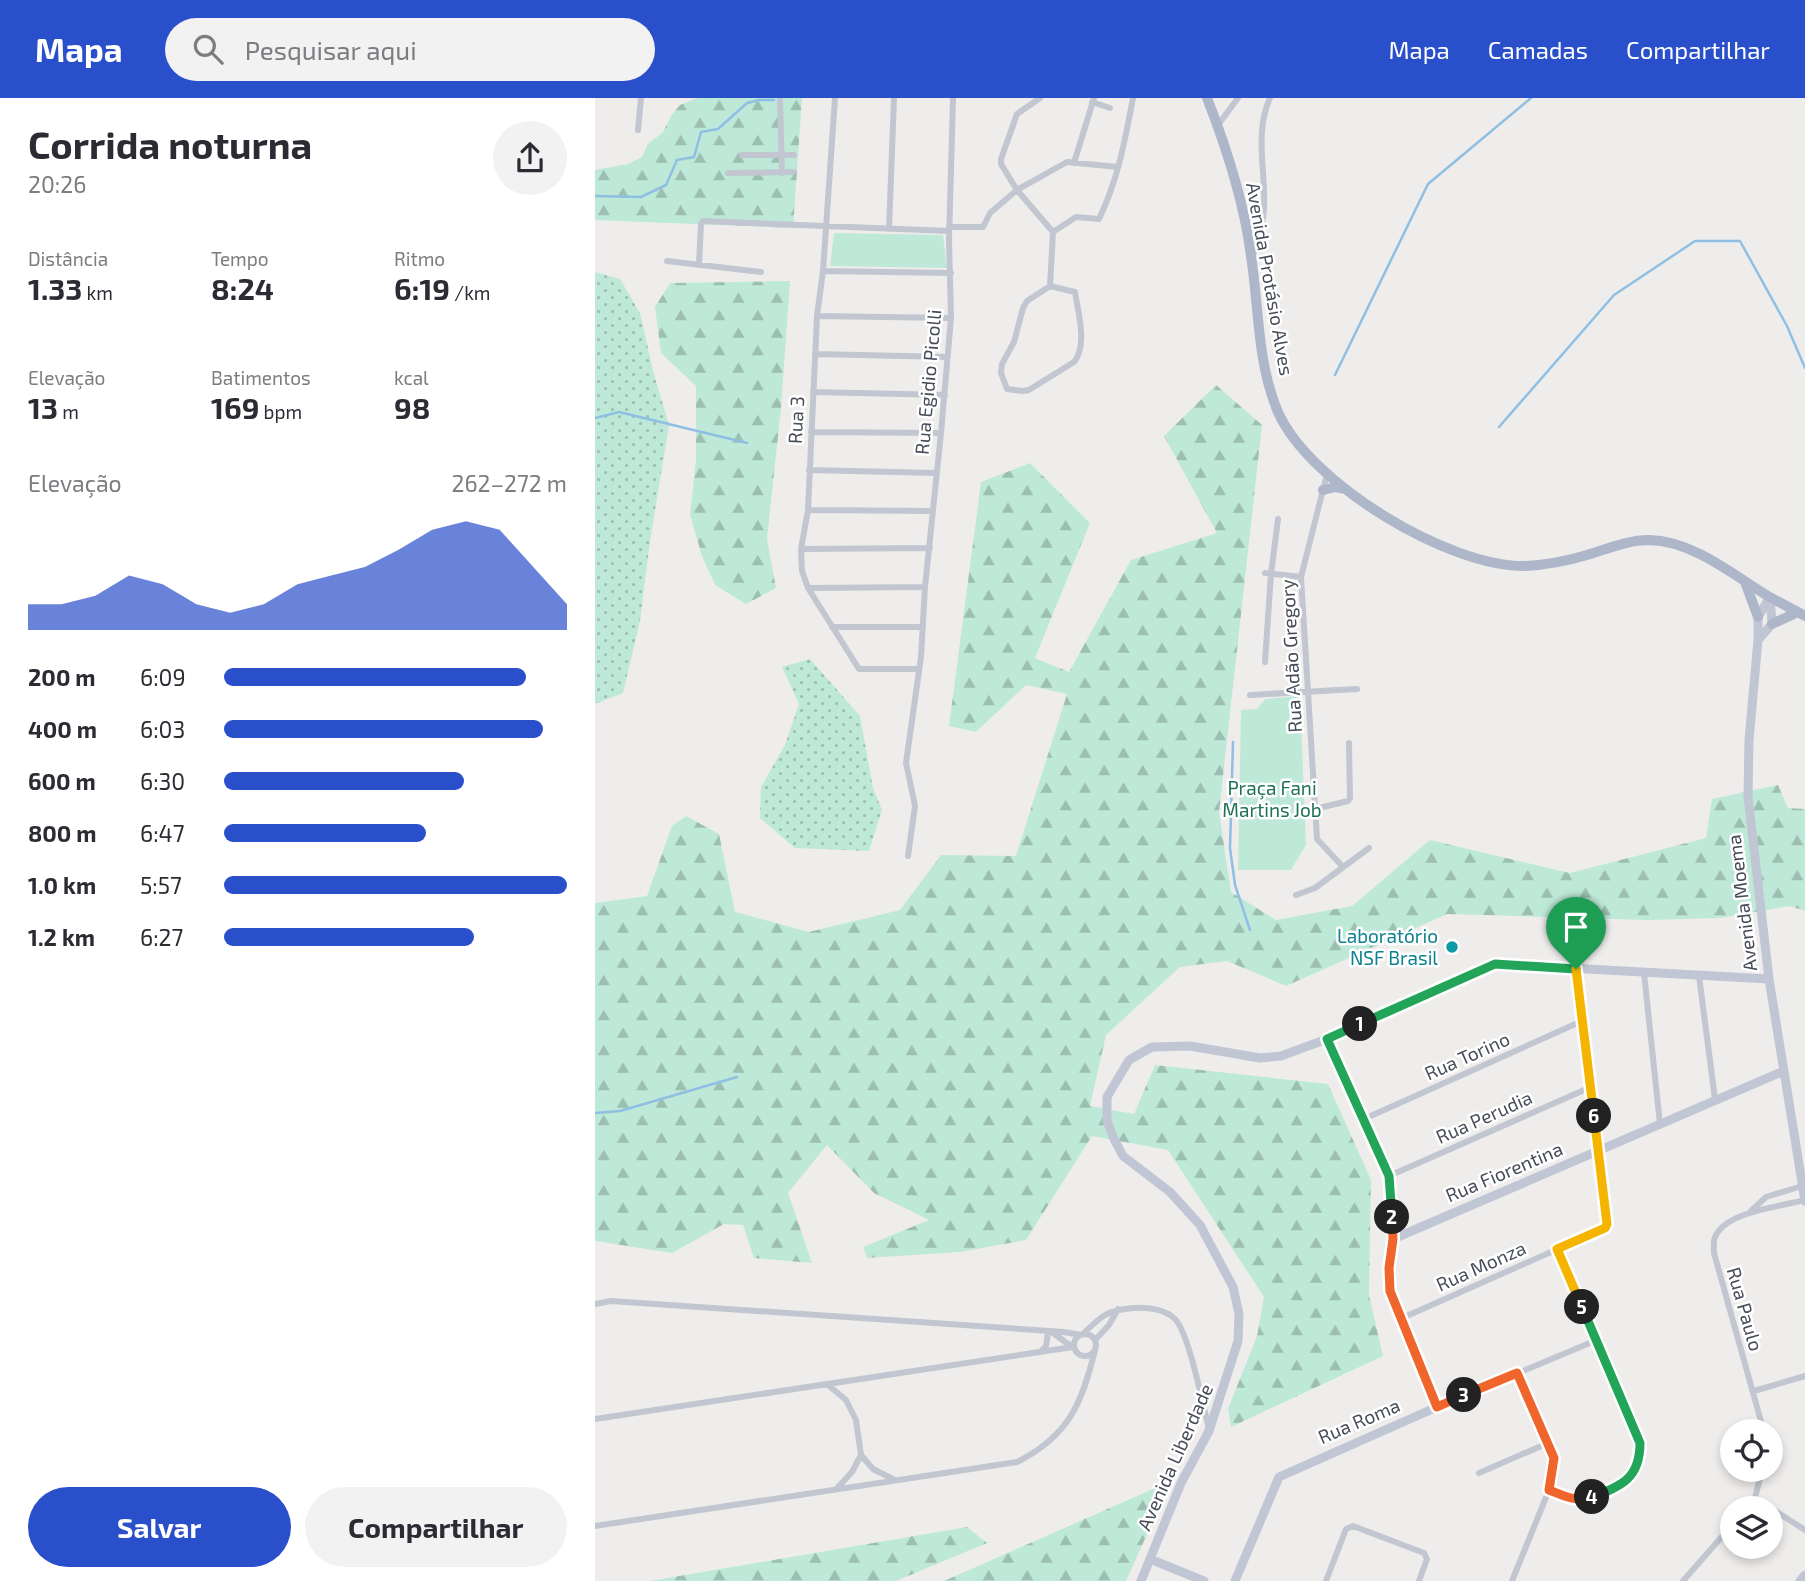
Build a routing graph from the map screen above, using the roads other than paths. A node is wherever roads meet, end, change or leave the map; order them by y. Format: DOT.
graph roads {
  1 [pos="641,98"];
  2 [pos="780,98"];
  3 [pos="835,98"];
  4 [pos="894,98"];
  5 [pos="953,98"];
  6 [pos="1040,98"];
  7 [pos="1133,98"];
  8 [pos="1207,98"];
  9 [pos="1238,98"];
  10 [pos="1270,98"];
  11 [pos="1093,100"];
  12 [pos="1110,107"];
  13 [pos="1218,125"];
  14 [pos="638,130"];
  15 [pos="742,155"];
  16 [pos="782,155"];
  17 [pos="795,155"];
  18 [pos="1074,163"];
  19 [pos="1118,167"];
  20 [pos="793,172"];
  21 [pos="728,173"];
  22 [pos="782,173"];
  23 [pos="1017,190"];
  24 [pos="827,226"];
  25 [pos="889,229"];
  26 [pos="949,229"];
  27 [pos="1053,232"];
  28 [pos="1252,258"];
  29 [pos="667,261"];
  30 [pos="699,264"];
  31 [pos="823,271"];
  32 [pos="761,272"];
  33 [pos="951,273"];
  34 [pos="1050,286"];
  35 [pos="817,316"];
  36 [pos="951,318"];
  37 [pos="815,354"];
  38 [pos="947,357"];
  39 [pos="813,393"];
  40 [pos="945,395"];
  41 [pos="811,432"];
  42 [pos="941,433"];
  43 [pos="809,470"];
  44 [pos="936,473"];
  45 [pos="1327,474"];
  46 [pos="1346,489"];
  47 [pos="1323,490"];
  48 [pos="807,510"];
  49 [pos="933,512"];
  50 [pos="1278,519"];
  51 [pos="930,548"];
  52 [pos="801,549"];
  53 [pos="1268,573"];
  54 [pos="1301,577"];
  55 [pos="1745,581"];
  56 [pos="925,587"];
  57 [pos="808,588"];
  58 [pos="1770,597"];
  59 [pos="1802,614"];
  60 [pos="1758,618"];
  61 [pos="1772,624"];
  62 [pos="832,627"];
  63 [pos="923,628"];
  64 [pos="1758,640"];
  65 [pos="1265,662"];
  66 [pos="918,669"];
  67 [pos="1357,689"];
  68 [pos="1307,690"];
  69 [pos="1249,695"];
  70 [pos="1349,743"];
  71 [pos="1315,808"];
  72 [pos="1369,848"];
  73 [pos="908,856"];
  74 [pos="1343,867"];
  75 [pos="1296,895"];
  76 [pos="1576,969"];
  77 [pos="1644,973"];
  78 [pos="1699,976"];
  79 [pos="1769,979"];
  80 [pos="1582,1021"];
  81 [pos="1327,1039"];
  82 [pos="1784,1071"];
  83 [pos="1591,1087"];
  84 [pos="1715,1099"];
  85 [pos="1364,1119"];
  86 [pos="1660,1124"];
  87 [pos="1598,1151"];
  88 [pos="1389,1176"];
  89 [pos="1801,1186"];
  90 [pos="1805,1200"];
  91 [pos="1750,1211"];
  92 [pos="1393,1239"];
  93 [pos="1557,1249"];
  94 [pos="595,1304"];
  95 [pos="1118,1309"];
  96 [pos="1400,1319"];
  97 [pos="1050,1332"];
  98 [pos="1082,1334"];
  99 [pos="1095,1340"];
  100 [pos="1597,1340"];
  101 [pos="1074,1348"];
  102 [pos="1095,1350"];
  103 [pos="1038,1353"];
  104 [pos="1084,1355"];
  105 [pos="1517,1373"];
  106 [pos="1805,1376"];
  107 [pos="1088,1378"];
  108 [pos="827,1384"];
  109 [pos="1754,1391"];
  110 [pos="1437,1407"];
  111 [pos="595,1419"];
  112 [pos="1761,1419"];
  113 [pos="1209,1431"];
  114 [pos="1548,1443"];
  115 [pos="861,1455"];
  116 [pos="1479,1474"];
  117 [pos="893,1479"];
  118 [pos="836,1489"];
  119 [pos="1549,1490"];
  120 [pos="1783,1516"];
  121 [pos="595,1526"];
  122 [pos="1805,1530"];
  123 [pos="1720,1539"];
  124 [pos="1150,1559"];
  125 [pos="1805,1575"];
  126 [pos="1141,1581"];
  127 [pos="1204,1581"];
  128 [pos="1235,1581"];
  129 [pos="1326,1581"];
  130 [pos="1419,1581"];
  131 [pos="1512,1581"];
  132 [pos="1683,1581"];
  133 [pos="1800,1581"];
  1 -- 14 [label="street"];
  2 -- 16 [label="street"];
  3 -- 24 [label="street, Rua 3"];
  4 -- 25 [label="street"];
  5 -- 26 [label="street, Rua Egidio Picolli"];
  6 -- 23 [label="street"];
  7 -- 19 [label="street"];
  8 -- 13 [label="main road, Avenida Protásio Alves"];
  9 -- 13 [label="street"];
  10 -- 28 [label="street"];
  11 -- 12 [label="street"];
  11 -- 18 [label="street"];
  13 -- 28 [label="main road, Avenida Protásio Alves"];
  15 -- 16 [label="street"];
  16 -- 17 [label="street"];
  16 -- 22 [label="street"];
  18 -- 19 [label="street"];
  18 -- 23 [label="street"];
  19 -- 27 [label="street"];
  20 -- 22 [label="street"];
  21 -- 22 [label="street"];
  23 -- 26 [label="street"];
  23 -- 27 [label="street"];
  24 -- 25 [label="street"];
  24 -- 30 [label="street"];
  24 -- 31 [label="street, Rua 3"];
  25 -- 26 [label="street"];
  26 -- 33 [label="street, Rua Egidio Picolli"];
  27 -- 34 [label="street"];
  28 -- 45 [label="main road, Avenida Protásio Alves"];
  29 -- 30 [label="street"];
  30 -- 32 [label="street"];
  31 -- 33 [label="street"];
  31 -- 35 [label="street, Rua 3"];
  33 -- 36 [label="street, Rua Egidio Picolli"];
  34 -- 34 [label="street"];
  35 -- 36 [label="street"];
  35 -- 37 [label="street, Rua 3"];
  36 -- 38 [label="street, Rua Egidio Picolli"];
  37 -- 38 [label="street"];
  37 -- 39 [label="street, Rua 3"];
  38 -- 40 [label="street, Rua Egidio Picolli"];
  39 -- 40 [label="street"];
  39 -- 41 [label="street, Rua 3"];
  40 -- 42 [label="street, Rua Egidio Picolli"];
  41 -- 42 [label="street"];
  41 -- 43 [label="street, Rua 3"];
  42 -- 44 [label="street, Rua Egidio Picolli"];
  43 -- 44 [label="street"];
  43 -- 48 [label="street, Rua 3"];
  44 -- 49 [label="street, Rua Egidio Picolli"];
  45 -- 46 [label="main road, Avenida Protásio Alves"];
  45 -- 47 [label="street, Rua Adão Gregory"];
  46 -- 47 [label="main road"];
  46 -- 55 [label="main road, Avenida Protásio Alves"];
  47 -- 54 [label="street, Rua Adão Gregory"];
  48 -- 49 [label="street"];
  48 -- 52 [label="street, Rua 3"];
  49 -- 51 [label="street, Rua Egidio Picolli"];
  50 -- 53 [label="street"];
  51 -- 52 [label="street"];
  51 -- 56 [label="street, Rua Egidio Picolli"];
  52 -- 57 [label="street, Rua 3"];
  53 -- 54 [label="street"];
  53 -- 65 [label="street"];
  54 -- 68 [label="street, Rua Adão Gregory"];
  55 -- 58 [label="main road, Avenida Protásio Alves"];
  55 -- 60 [label="main road"];
  56 -- 57 [label="street"];
  56 -- 63 [label="street, Rua Egidio Picolli"];
  57 -- 62 [label="street, Rua 3"];
  58 -- 59 [label="main road, Avenida Protásio Alves"];
  58 -- 60 [label="main road, Avenida Moema"];
  58 -- 61 [label="main road"];
  59 -- 61 [label="main road"];
  60 -- 64 [label="main road, Avenida Moema"];
  61 -- 64 [label="main road"];
  62 -- 63 [label="street"];
  62 -- 66 [label="street, Rua 3"];
  63 -- 66 [label="street, Rua Egidio Picolli"];
  64 -- 79 [label="main road, Avenida Moema"];
  66 -- 73 [label="street, Rua Egidio Picolli"];
  67 -- 68 [label="street"];
  68 -- 69 [label="street"];
  68 -- 71 [label="street, Rua Adão Gregory"];
  70 -- 71 [label="street"];
  71 -- 74 [label="street, Rua Adão Gregory"];
  72 -- 74 [label="street"];
  74 -- 75 [label="street"];
  76 -- 77 [label="main road, Avenida Liberdade"];
  76 -- 80 [label="street, Rua Monza"];
  76 -- 81 [label="main road, Avenida Liberdade"];
  77 -- 78 [label="main road, Avenida Liberdade"];
  77 -- 86 [label="street"];
  78 -- 79 [label="main road, Avenida Liberdade"];
  78 -- 84 [label="street"];
  79 -- 82 [label="main road, Avenida Moema"];
  80 -- 83 [label="street, Rua Monza"];
  80 -- 85 [label="street, Rua Torino"];
  81 -- 85 [label="main road"];
  81 -- 113 [label="main road, Avenida Liberdade"];
  82 -- 84 [label="main road, Rua Fiorentina"];
  82 -- 89 [label="main road, Avenida Moema"];
  83 -- 87 [label="street, Rua Monza"];
  83 -- 88 [label="street, Rua Perudia"];
  84 -- 86 [label="main road, Rua Fiorentina"];
  85 -- 88 [label="main road"];
  86 -- 87 [label="main road, Rua Fiorentina"];
  87 -- 92 [label="main road, Rua Fiorentina"];
  87 -- 93 [label="street, Rua Monza"];
  88 -- 92 [label="main road"];
  89 -- 90 [label="main road, Avenida Moema"];
  89 -- 91 [label="street, Rua Paulo"];
  90 -- 91 [label="street, Rua Paulo"];
  91 -- 109 [label="street, Rua Paulo"];
  92 -- 96 [label="main road"];
  93 -- 96 [label="street, Rua Monza"];
  93 -- 100 [label="street"];
  94 -- 97 [label="street"];
  95 -- 98 [label="street"];
  95 -- 99 [label="street"];
  95 -- 113 [label="street"];
  96 -- 110 [label="main road"];
  97 -- 98 [label="street"];
  97 -- 101 [label="street"];
  97 -- 103 [label="street"];
  98 -- 99 [label="street"];
  98 -- 101 [label="street"];
  99 -- 102 [label="street"];
  100 -- 105 [label="street, Rua Roma"];
  100 -- 119 [label="street"];
  101 -- 103 [label="street"];
  101 -- 104 [label="street"];
  102 -- 104 [label="street"];
  102 -- 107 [label="street"];
  103 -- 108 [label="street"];
  104 -- 107 [label="street"];
  105 -- 110 [label="street, Rua Roma"];
  105 -- 114 [label="street"];
  106 -- 109 [label="street"];
  107 -- 117 [label="street"];
  108 -- 111 [label="street"];
  108 -- 115 [label="street"];
  109 -- 112 [label="street, Rua Paulo"];
  110 -- 128 [label="main road, Rua Roma"];
  113 -- 124 [label="main road, Avenida Liberdade"];
  114 -- 116 [label="street"];
  114 -- 119 [label="street"];
  115 -- 117 [label="street"];
  115 -- 118 [label="street"];
  117 -- 118 [label="street"];
  118 -- 121 [label="street"];
  119 -- 131 [label="street"];
  120 -- 122 [label="street"];
  123 -- 132 [label="street"];
  124 -- 126 [label="main road, Avenida Liberdade"];
  124 -- 127 [label="main road"];
  125 -- 133 [label="main road"];
  129 -- 130 [label="street"];
}
